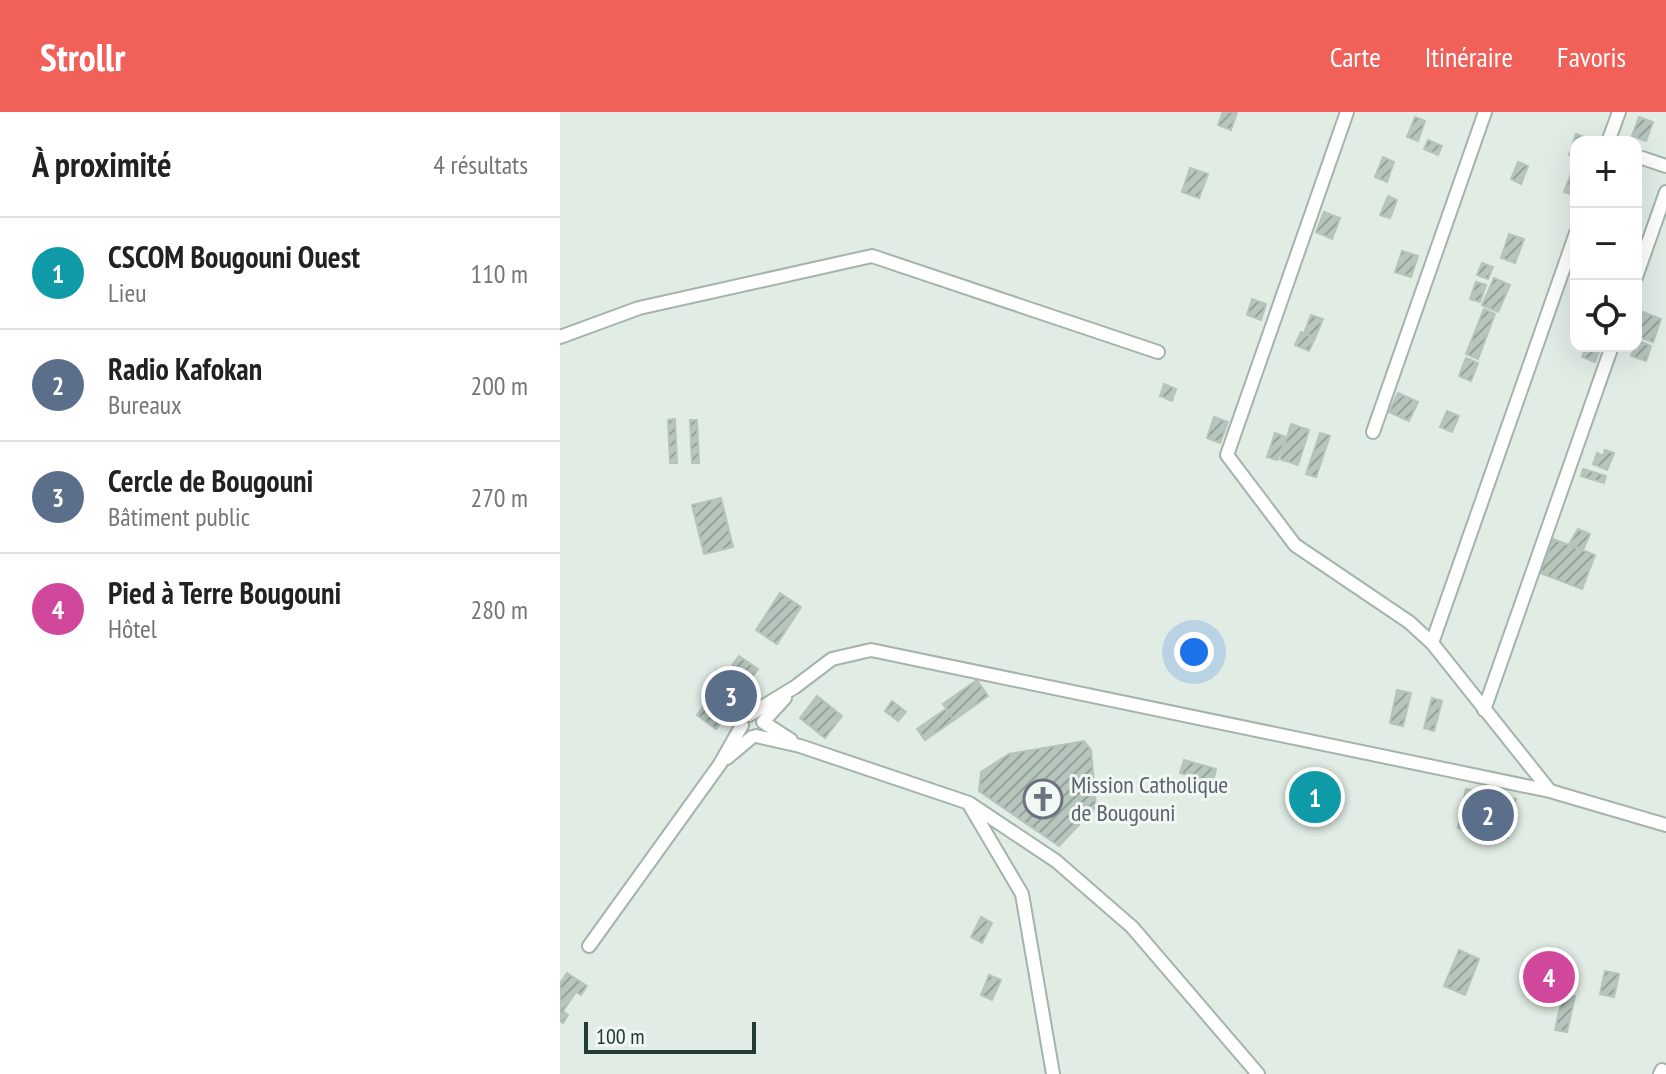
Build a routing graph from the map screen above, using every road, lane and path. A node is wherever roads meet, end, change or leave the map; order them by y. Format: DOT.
graph roads {
  1 [pos="1347,112"];
  2 [pos="1485,112"];
  3 [pos="1619,112"];
  4 [pos="1610,136"];
  5 [pos="1642,158"];
  6 [pos="1666,166"];
  7 [pos="1666,192"];
  8 [pos="1570,250"];
  9 [pos="1642,260"];
  10 [pos="560,337"];
  11 [pos="1158,352"];
  12 [pos="1610,352"];
  13 [pos="1373,432"];
  14 [pos="1432,643"];
  15 [pos="795,687"];
  16 [pos="1484,710"];
  17 [pos="745,720"];
  18 [pos="763,722"];
  19 [pos="754,736"];
  20 [pos="800,746"];
  21 [pos="720,764"];
  22 [pos="1550,791"];
  23 [pos="969,803"];
  24 [pos="1666,825"];
  25 [pos="589,946"];
  26 [pos="1053,1074"];
  27 [pos="1258,1074"];
  1 -- 14 [label="street"];
  2 -- 13 [label="street"];
  3 -- 4 [label="street"];
  5 -- 6 [label="street"];
  7 -- 9 [label="street"];
  8 -- 14 [label="street"];
  10 -- 11 [label="street"];
  12 -- 16 [label="street"];
  14 -- 16 [label="street"];
  15 -- 17 [label="street"];
  15 -- 18 [label="street"];
  15 -- 22 [label="street"];
  16 -- 22 [label="street"];
  17 -- 18 [label="street"];
  17 -- 19 [label="street"];
  17 -- 21 [label="street"];
  18 -- 19 [label="street"];
  18 -- 20 [label="street"];
  19 -- 20 [label="street"];
  19 -- 21 [label="street"];
  20 -- 23 [label="street"];
  21 -- 25 [label="street"];
  22 -- 24 [label="street"];
  23 -- 26 [label="street"];
  23 -- 27 [label="street"];
}
